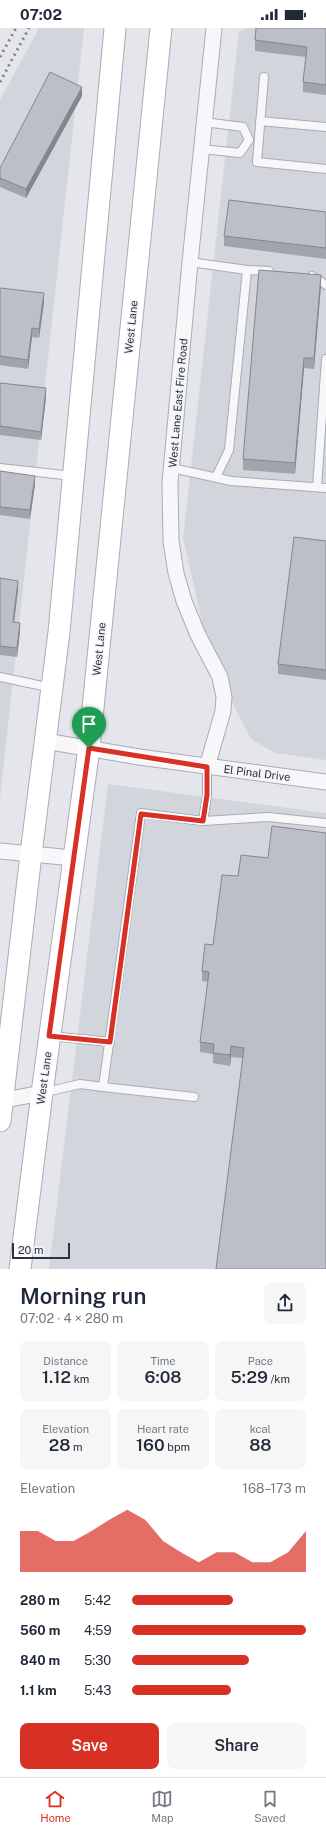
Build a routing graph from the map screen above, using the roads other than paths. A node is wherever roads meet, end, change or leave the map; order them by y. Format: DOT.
graph roads {
  1 [pos="115,28"];
  2 [pos="161,28"];
  3 [pos="214,28"];
  4 [pos="264,77"];
  5 [pos="260,121"];
  6 [pos="204,122"];
  7 [pos="326,127"];
  8 [pos="249,140"];
  9 [pos="258,141"];
  10 [pos="201,149"];
  11 [pos="326,168"];
  12 [pos="190,262"];
  13 [pos="248,270"];
  14 [pos="279,272"];
  15 [pos="302,274"];
  16 [pos="326,285"];
  17 [pos="326,359"];
  18 [pos="0,468"];
  19 [pos="172,468"];
  20 [pos="74,476"];
  21 [pos="216,477"];
  22 [pos="317,487"];
  23 [pos="326,488"];
  24 [pos="0,676"];
  25 [pos="52,688"];
  26 [pos="45,741"];
  27 [pos="89,748"];
  28 [pos="207,767"];
  29 [pos="326,782"];
  30 [pos="203,821"];
  31 [pos="326,823"];
  32 [pos="0,851"];
  33 [pos="31,854"];
  34 [pos="73,858"];
  35 [pos="49,1036"];
  36 [pos="110,1042"];
  37 [pos="103,1087"];
  38 [pos="42,1093"];
  39 [pos="194,1097"];
  40 [pos="1,1107"];
  41 [pos="20,1269"];
  1 -- 20 [label="main road"];
  2 -- 27 [label="main road, West Lane"];
  3 -- 6 [label="street, West Lane East Fire Road"];
  4 -- 5 [label="lane"];
  5 -- 7 [label="lane"];
  5 -- 9 [label="lane"];
  6 -- 8 [label="lane"];
  6 -- 10 [label="street, West Lane East Fire Road"];
  8 -- 9 [label="lane"];
  8 -- 10 [label="lane"];
  9 -- 11 [label="lane"];
  10 -- 12 [label="street, West Lane East Fire Road"];
  12 -- 13 [label="lane"];
  12 -- 19 [label="street, West Lane East Fire Road"];
  13 -- 14 [label="lane"];
  13 -- 21 [label="lane"];
  15 -- 16 [label="lane"];
  17 -- 22 [label="lane"];
  18 -- 20 [label="lane"];
  19 -- 21 [label="lane"];
  19 -- 28 [label="street, West Lane East Fire Road"];
  20 -- 25 [label="main road"];
  21 -- 22 [label="lane"];
  22 -- 23 [label="lane"];
  24 -- 25 [label="lane"];
  25 -- 26 [label="main road"];
  26 -- 27 [label="street, El Pinal Drive"];
  26 -- 33 [label="main road"];
  27 -- 28 [label="street, El Pinal Drive"];
  27 -- 34 [label="main road, West Lane"];
  28 -- 29 [label="street, El Pinal Drive"];
  28 -- 30 [label="lane"];
  30 -- 31 [label="lane"];
  30 -- 36 [label="lane"];
  32 -- 33 [label="street"];
  33 -- 34 [label="street"];
  33 -- 40 [label="main road"];
  34 -- 35 [label="main road, West Lane"];
  35 -- 36 [label="lane"];
  35 -- 38 [label="main road, West Lane"];
  36 -- 37 [label="lane"];
  37 -- 38 [label="lane"];
  37 -- 39 [label="lane"];
  38 -- 40 [label="street"];
  38 -- 41 [label="main road, West Lane"];
}
